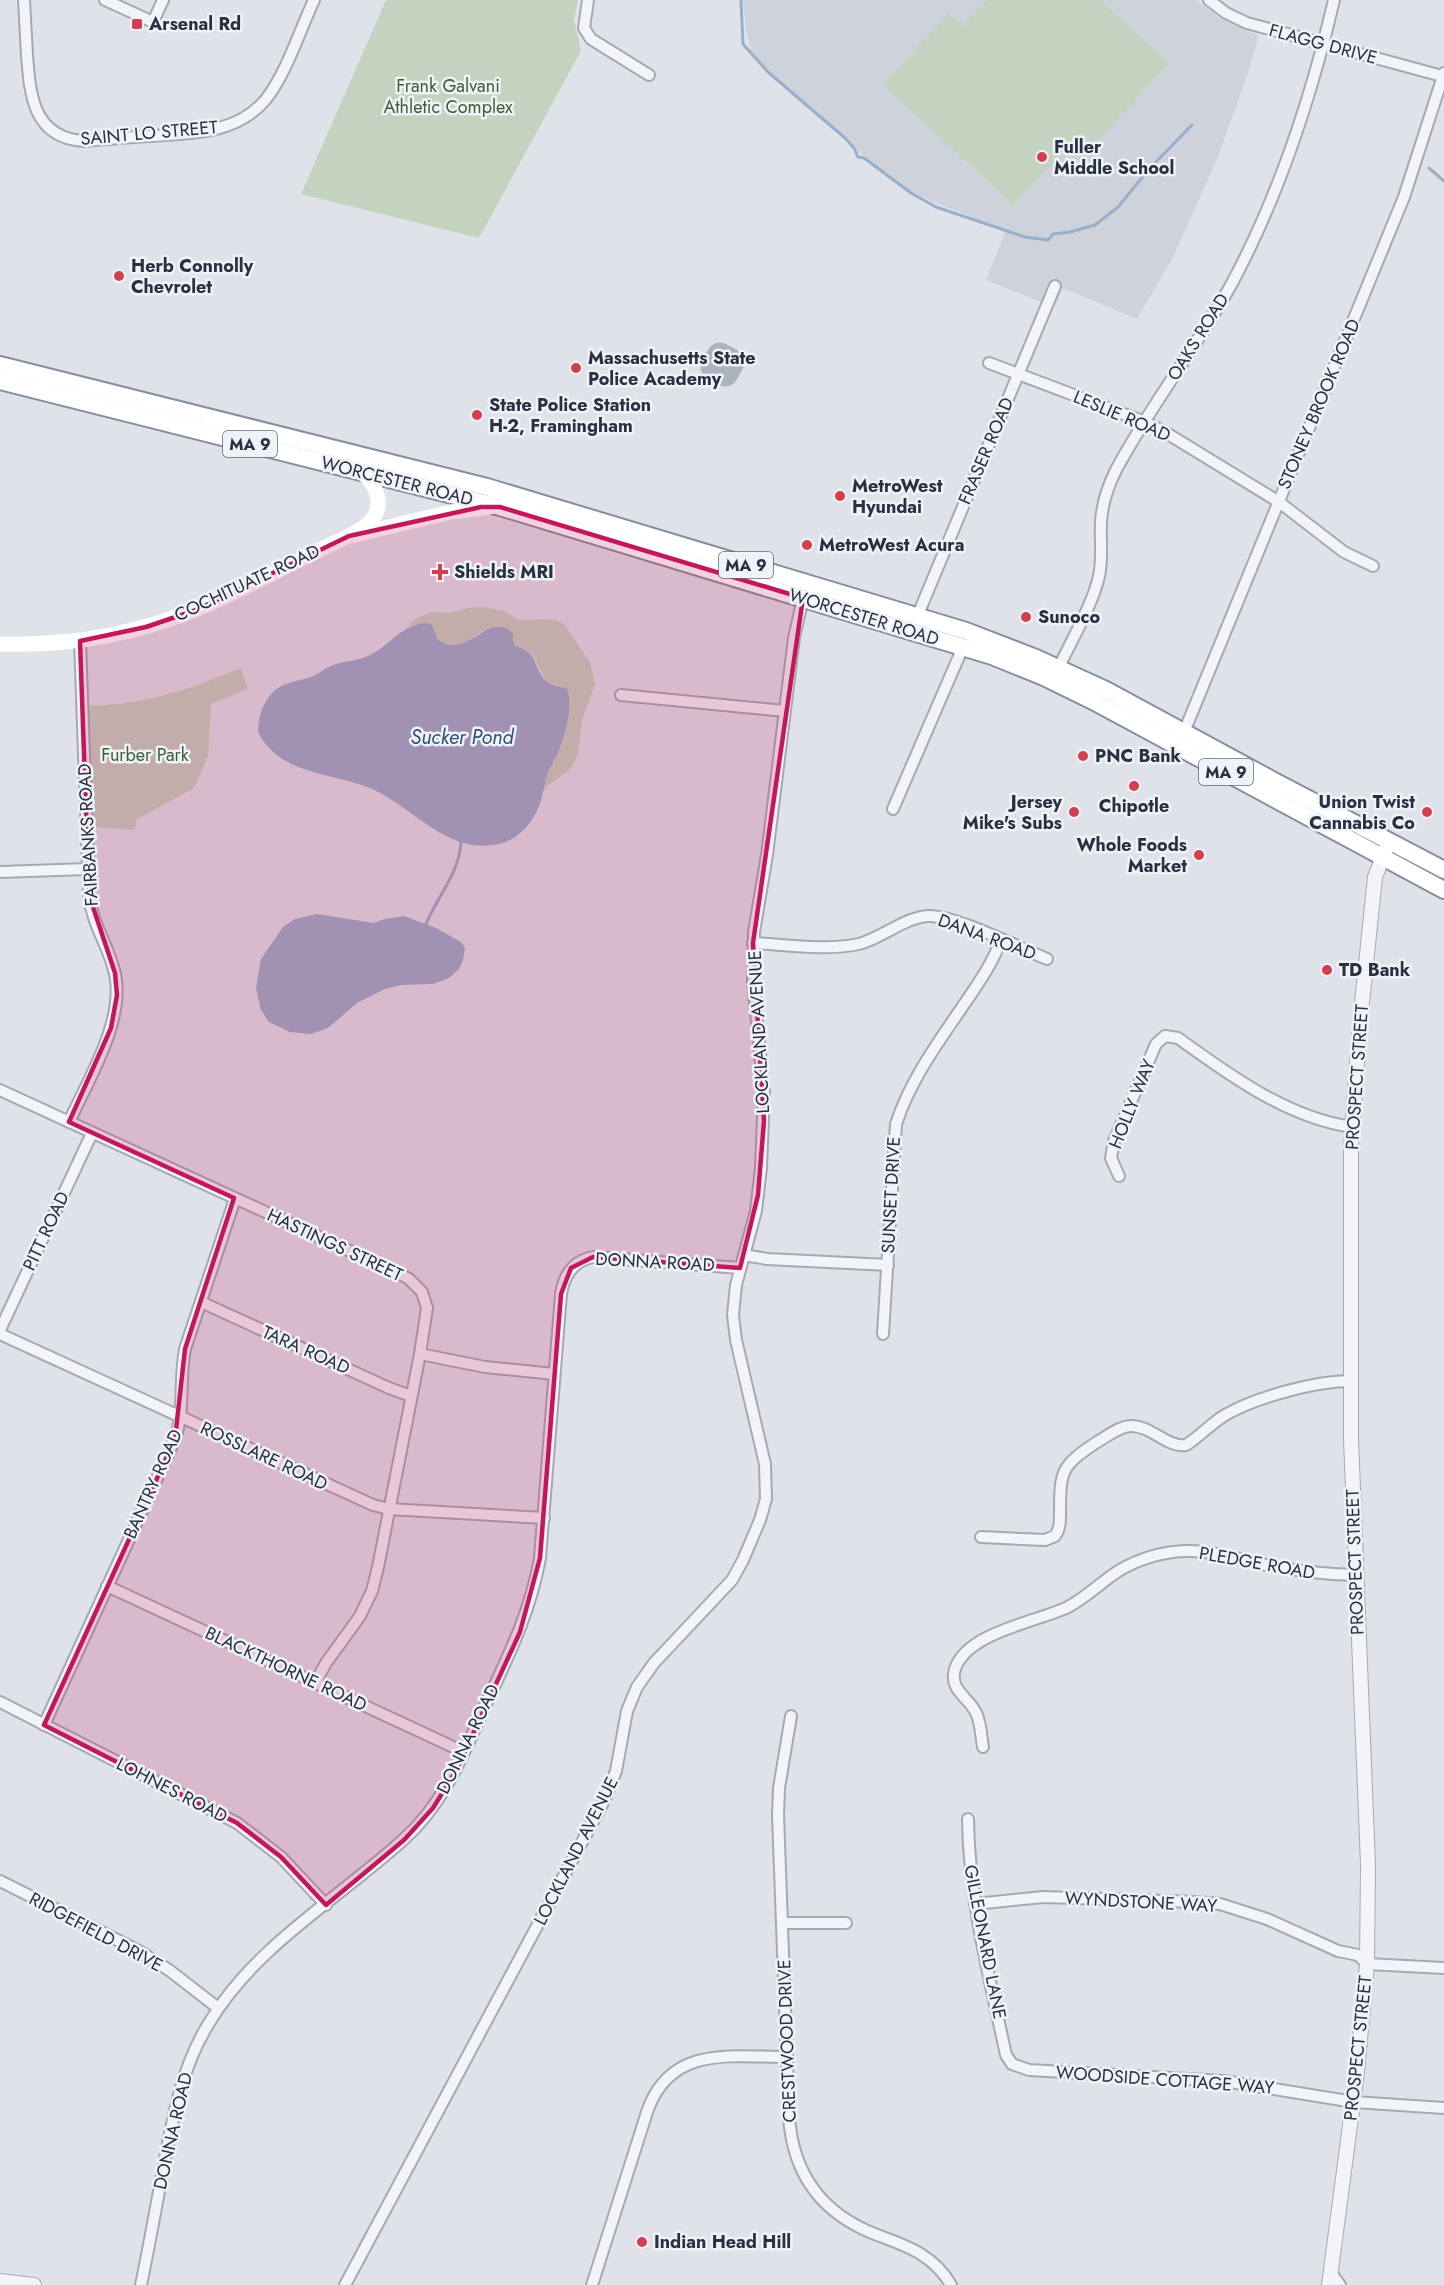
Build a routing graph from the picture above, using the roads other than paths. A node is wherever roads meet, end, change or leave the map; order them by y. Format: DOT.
graph roads {
  1 [pos="24,0"];
  2 [pos="105,0"];
  3 [pos="163,0"];
  4 [pos="314,0"];
  5 [pos="588,0"];
  6 [pos="1209,0"];
  7 [pos="1334,0"];
  8 [pos="1324,45"];
  9 [pos="1443,74"];
  10 [pos="649,75"];
  11 [pos="1055,286"];
  12 [pos="0,352"];
  13 [pos="989,363"];
  14 [pos="0,365"];
  15 [pos="1018,374"];
  16 [pos="0,381"];
  17 [pos="67,382"];
  18 [pos="1145,422"];
  19 [pos="360,471"];
  20 [pos="1279,502"];
  21 [pos="500,507"];
  22 [pos="350,536"];
  23 [pos="1373,566"];
  24 [pos="804,598"];
  25 [pos="917,617"];
  26 [pos="80,641"];
  27 [pos="0,644"];
  28 [pos="963,647"];
  29 [pos="1059,668"];
  30 [pos="621,695"];
  31 [pos="785,711"];
  32 [pos="1184,732"];
  33 [pos="893,809"];
  34 [pos="1390,842"];
  35 [pos="1382,857"];
  36 [pos="88,869"];
  37 [pos="1444,870"];
  38 [pos="0,872"];
  39 [pos="1444,890"];
  40 [pos="1001,940"];
  41 [pos="753,943"];
  42 [pos="1047,959"];
  43 [pos="0,1090"];
  44 [pos="69,1122"];
  45 [pos="1352,1127"];
  46 [pos="92,1132"];
  47 [pos="1119,1176"];
  48 [pos="235,1199"];
  49 [pos="744,1255"];
  50 [pos="888,1265"];
  51 [pos="740,1268"];
  52 [pos="201,1302"];
  53 [pos="3,1317"];
  54 [pos="0,1332"];
  55 [pos="883,1334"];
  56 [pos="420,1354"];
  57 [pos="555,1374"];
  58 [pos="1351,1381"];
  59 [pos="411,1396"];
  60 [pos="181,1418"];
  61 [pos="389,1509"];
  62 [pos="544,1518"];
  63 [pos="981,1538"];
  64 [pos="1356,1575"];
  65 [pos="107,1586"];
  66 [pos="315,1683"];
  67 [pos="0,1702"];
  68 [pos="791,1716"];
  69 [pos="44,1725"];
  70 [pos="983,1747"];
  71 [pos="464,1752"];
  72 [pos="968,1819"];
  73 [pos="0,1881"];
  74 [pos="975,1904"];
  75 [pos="326,1905"];
  76 [pos="782,1923"];
  77 [pos="846,1923"];
  78 [pos="1367,1964"];
  79 [pos="1444,1968"];
  80 [pos="218,2008"];
  81 [pos="787,2057"];
  82 [pos="1012,2064"];
  83 [pos="1354,2102"];
  84 [pos="1444,2108"];
  85 [pos="1330,2279"];
  86 [pos="0,2281"];
  87 [pos="34,2285"];
  88 [pos="141,2285"];
  89 [pos="345,2285"];
  90 [pos="592,2285"];
  91 [pos="951,2285"];
  92 [pos="1340,2285"];
  1 -- 4 [label="street, SAINT LO STREET"];
  2 -- 3 [label="street"];
  5 -- 10 [label="street"];
  6 -- 8 [label="street, FLAGG DRIVE"];
  7 -- 8 [label="street, OAKS ROAD"];
  8 -- 9 [label="street, FLAGG DRIVE"];
  8 -- 18 [label="street, OAKS ROAD"];
  9 -- 20 [label="street, STONEY BROOK ROAD"];
  11 -- 15 [label="street, FRASER ROAD"];
  12 -- 17 [label="highway"];
  13 -- 15 [label="street, LESLIE ROAD"];
  14 -- 17 [label="highway, WORCESTER ROAD / MA 9"];
  15 -- 18 [label="street, LESLIE ROAD"];
  15 -- 25 [label="street, FRASER ROAD"];
  16 -- 19 [label="highway, WORCESTER ROAD / MA 9"];
  17 -- 25 [label="highway, WORCESTER ROAD / MA 9"];
  18 -- 20 [label="street, LESLIE ROAD"];
  18 -- 29 [label="street, OAKS ROAD"];
  19 -- 21 [label="highway, WORCESTER ROAD / MA 9"];
  19 -- 22 [label="main road, COCHITUATE ROAD"];
  20 -- 23 [label="street, LESLIE ROAD"];
  20 -- 32 [label="street, STONEY BROOK ROAD"];
  21 -- 22 [label="main road, COCHITUATE ROAD"];
  21 -- 24 [label="highway, WORCESTER ROAD / MA 9"];
  22 -- 26 [label="main road, COCHITUATE ROAD"];
  24 -- 28 [label="highway, WORCESTER ROAD / MA 9"];
  24 -- 31 [label="street, LOCKLAND AVENUE"];
  25 -- 29 [label="highway, WORCESTER ROAD / MA 9"];
  26 -- 27 [label="main road, COCHITUATE ROAD"];
  26 -- 36 [label="street, FAIRBANKS ROAD"];
  28 -- 33 [label="street"];
  28 -- 35 [label="highway, WORCESTER ROAD / MA 9"];
  29 -- 32 [label="highway, WORCESTER ROAD / MA 9"];
  30 -- 31 [label="street"];
  31 -- 41 [label="street, LOCKLAND AVENUE"];
  32 -- 34 [label="highway, WORCESTER ROAD / MA 9"];
  34 -- 35 [label="street, PROSPECT STREET"];
  34 -- 37 [label="highway, WORCESTER ROAD / MA 9"];
  35 -- 39 [label="highway, WORCESTER ROAD / MA 9"];
  35 -- 45 [label="street, PROSPECT STREET"];
  36 -- 38 [label="street"];
  36 -- 44 [label="street, FAIRBANKS ROAD"];
  40 -- 41 [label="street, DANA ROAD"];
  40 -- 42 [label="street, DANA ROAD"];
  40 -- 50 [label="street, SUNSET DRIVE"];
  41 -- 49 [label="street, LOCKLAND AVENUE"];
  43 -- 44 [label="street, HASTINGS STREET"];
  44 -- 46 [label="street, HASTINGS STREET"];
  45 -- 47 [label="street, HOLLY WAY"];
  45 -- 58 [label="street, PROSPECT STREET"];
  46 -- 48 [label="street, HASTINGS STREET"];
  46 -- 53 [label="street, PITT ROAD"];
  48 -- 52 [label="street, BANTRY ROAD"];
  48 -- 56 [label="street, HASTINGS STREET"];
  49 -- 50 [label="street"];
  49 -- 51 [label="street, LOCKLAND AVENUE"];
  50 -- 55 [label="street, SUNSET DRIVE"];
  51 -- 57 [label="street, DONNA ROAD"];
  51 -- 89 [label="street, LOCKLAND AVENUE"];
  52 -- 59 [label="street, TARA ROAD"];
  52 -- 60 [label="street, BANTRY ROAD"];
  53 -- 54 [label="street, PITT ROAD"];
  54 -- 60 [label="street, ROSSLARE ROAD"];
  56 -- 57 [label="street"];
  56 -- 59 [label="street, HASTINGS STREET"];
  57 -- 62 [label="street, DONNA ROAD"];
  58 -- 63 [label="street"];
  58 -- 64 [label="street, PROSPECT STREET"];
  59 -- 61 [label="street, HASTINGS STREET"];
  60 -- 61 [label="street, ROSSLARE ROAD"];
  60 -- 65 [label="street, BANTRY ROAD"];
  61 -- 62 [label="street, ROSSLARE ROAD"];
  61 -- 66 [label="street, HASTINGS STREET"];
  62 -- 71 [label="street, DONNA ROAD"];
  64 -- 70 [label="street, PLEDGE ROAD"];
  64 -- 78 [label="street, PROSPECT STREET"];
  65 -- 66 [label="street, BLACKTHORNE ROAD"];
  65 -- 69 [label="street, BANTRY ROAD"];
  66 -- 71 [label="street, BLACKTHORNE ROAD"];
  67 -- 69 [label="street, LOHNES ROAD"];
  68 -- 76 [label="street, CRESTWOOD DRIVE"];
  69 -- 75 [label="street, LOHNES ROAD"];
  71 -- 75 [label="street, DONNA ROAD"];
  72 -- 74 [label="street, GILLEONARD LANE"];
  73 -- 80 [label="street, RIDGEFIELD DRIVE"];
  74 -- 78 [label="street, WYNDSTONE WAY"];
  74 -- 82 [label="street, GILLEONARD LANE"];
  75 -- 80 [label="street, DONNA ROAD"];
  76 -- 77 [label="street"];
  76 -- 81 [label="street, CRESTWOOD DRIVE"];
  78 -- 79 [label="street"];
  78 -- 83 [label="street, PROSPECT STREET"];
  80 -- 88 [label="street, DONNA ROAD"];
  81 -- 90 [label="street"];
  81 -- 91 [label="street, CRESTWOOD DRIVE"];
  82 -- 83 [label="street, WOODSIDE COTTAGE WAY"];
  83 -- 84 [label="street, WOODSIDE COTTAGE WAY"];
  83 -- 85 [label="street, PROSPECT STREET"];
  85 -- 92 [label="street"];
  86 -- 87 [label="street"];
}
